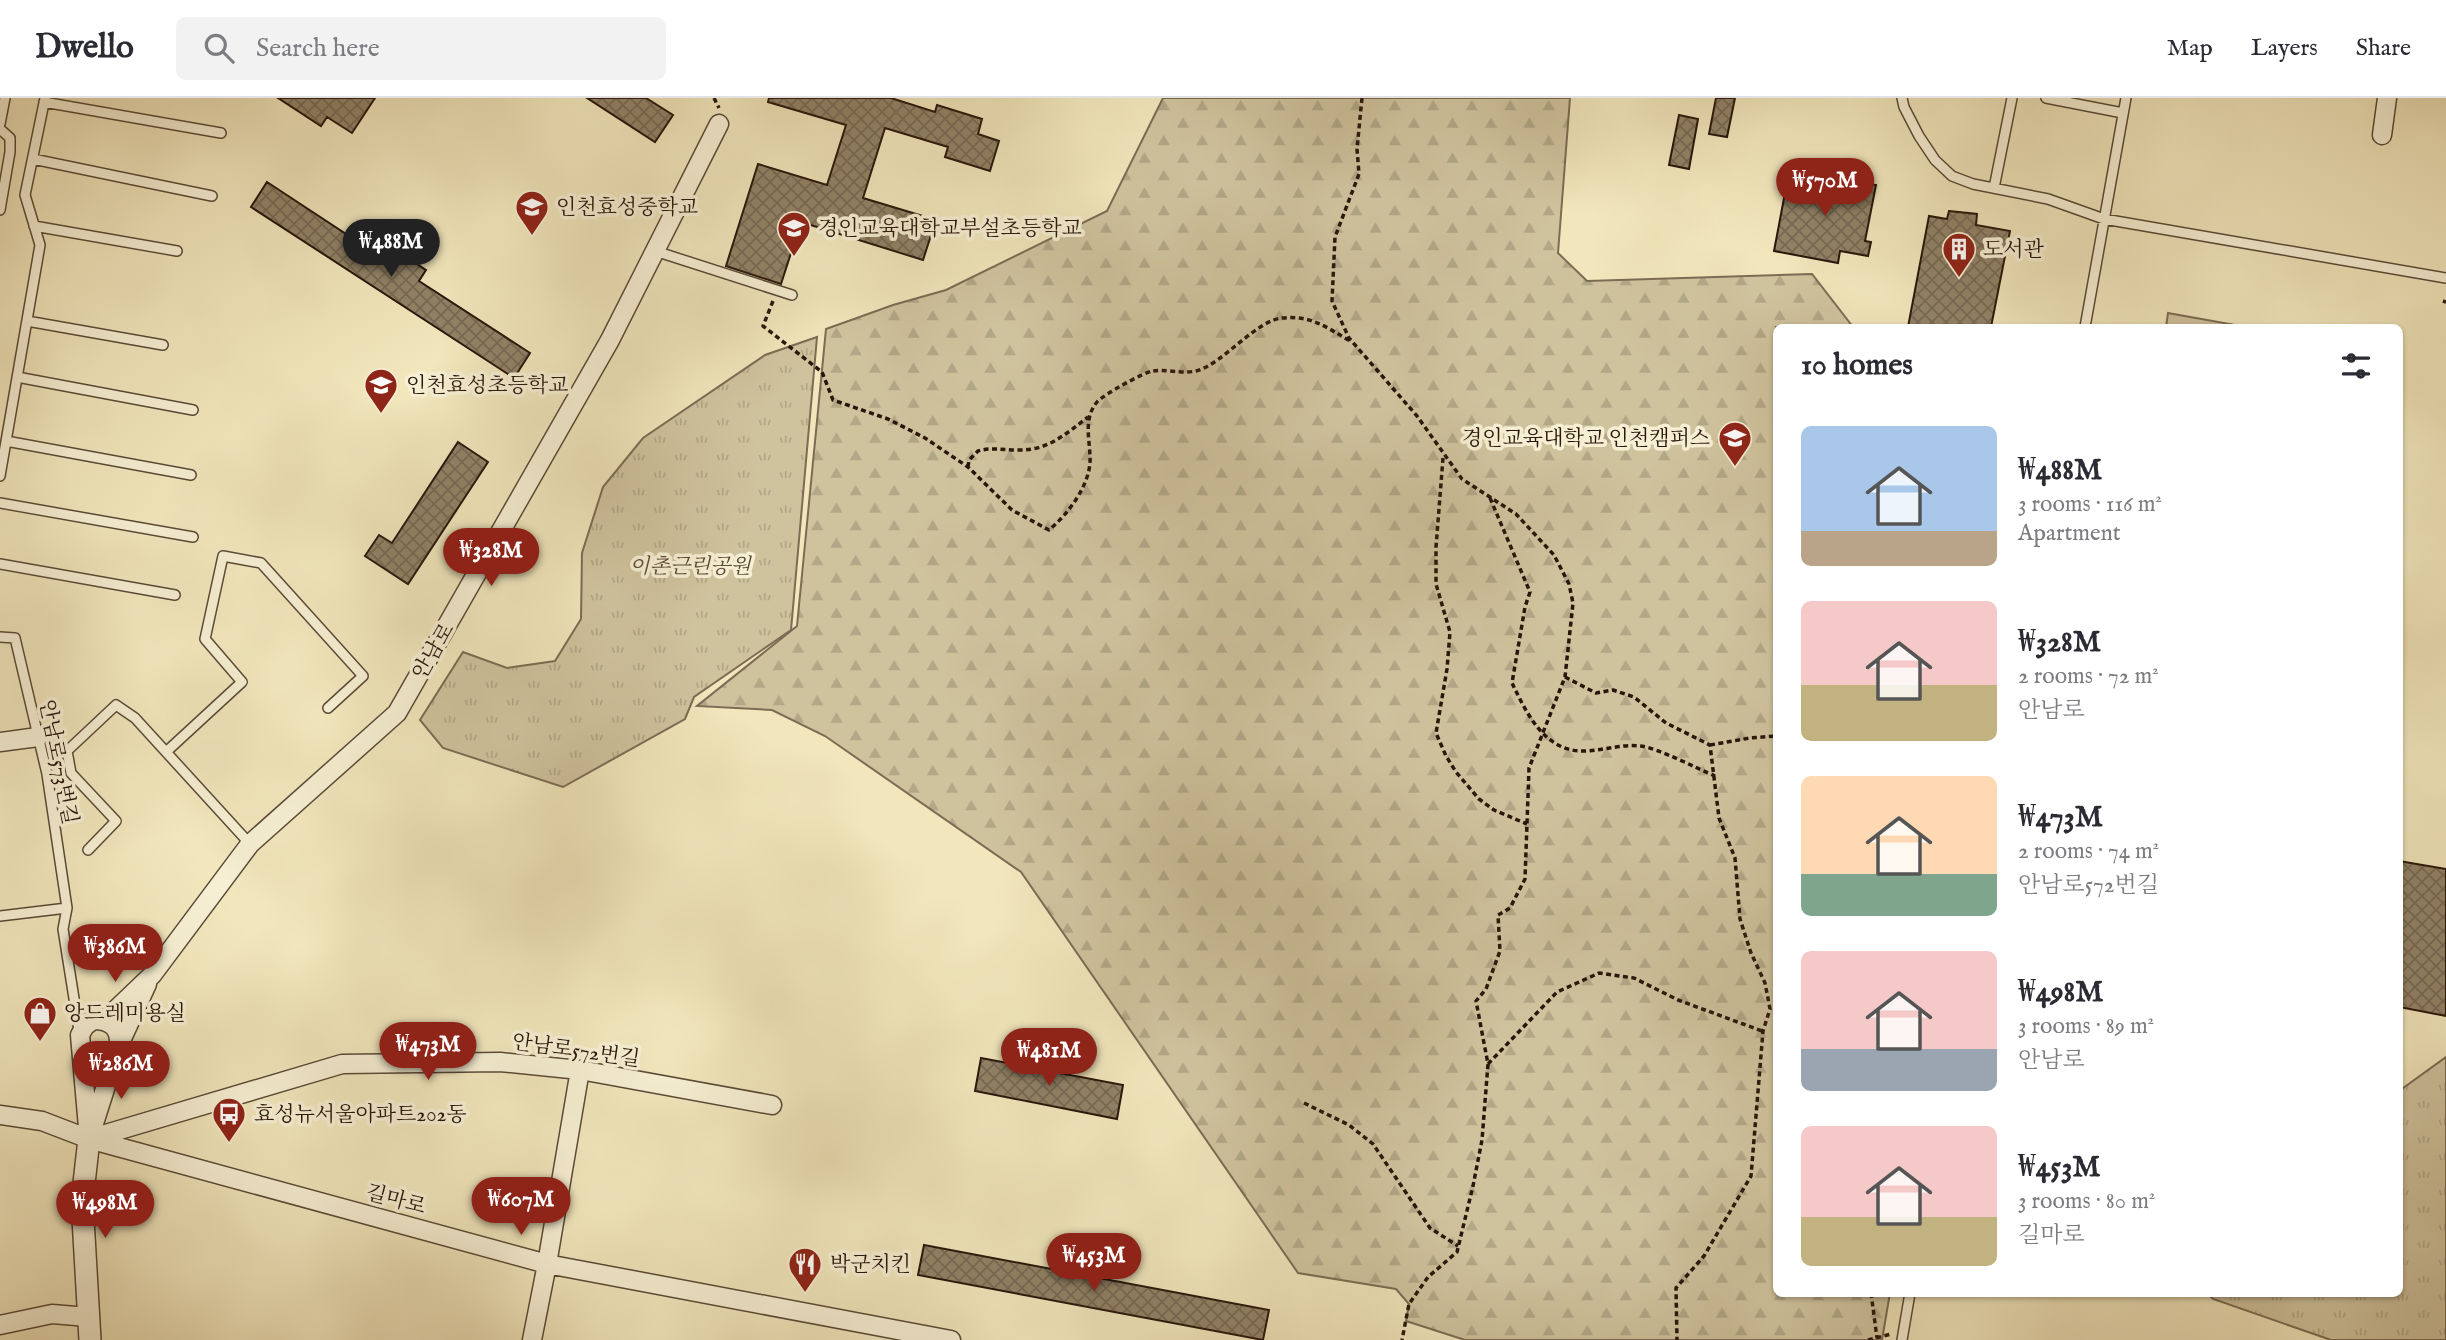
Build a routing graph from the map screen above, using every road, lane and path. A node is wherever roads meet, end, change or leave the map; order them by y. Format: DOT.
graph roads {
  1 [pos="5,98"];
  2 [pos="1362,98"];
  3 [pos="1902,98"];
  4 [pos="2012,98"];
  5 [pos="2046,98"];
  6 [pos="2126,98"];
  7 [pos="2387,98"];
  8 [pos="44,100"];
  9 [pos="2123,113"];
  10 [pos="0,124"];
  11 [pos="719,124"];
  12 [pos="0,130"];
  13 [pos="221,133"];
  14 [pos="2382,135"];
  15 [pos="33,159"];
  16 [pos="1994,188"];
  17 [pos="212,196"];
  18 [pos="0,210"];
  19 [pos="2104,219"];
  20 [pos="34,226"];
  21 [pos="177,251"];
  22 [pos="655,251"];
  23 [pos="2446,278"];
  24 [pos="777,290"];
  25 [pos="792,295"];
  26 [pos="27,321"];
  27 [pos="2086,324"];
  28 [pos="1352,342"];
  29 [pos="163,345"];
  30 [pos="17,377"];
  31 [pos="193,410"];
  32 [pos="1088,416"];
  33 [pos="6,441"];
  34 [pos="1444,456"];
  35 [pos="968,467"];
  36 [pos="191,475"];
  37 [pos="0,476"];
  38 [pos="1489,497"];
  39 [pos="0,503"];
  40 [pos="193,537"];
  41 [pos="0,564"];
  42 [pos="174,595"];
  43 [pos="0,637"];
  44 [pos="1565,677"];
  45 [pos="328,708"];
  46 [pos="1543,736"];
  47 [pos="1773,736"];
  48 [pos="38,737"];
  49 [pos="0,742"];
  50 [pos="1710,746"];
  51 [pos="166,752"];
  52 [pos="1715,776"];
  53 [pos="1527,824"];
  54 [pos="250,844"];
  55 [pos="88,850"];
  56 [pos="67,908"];
  57 [pos="0,916"];
  58 [pos="152,975"];
  59 [pos="105,1020"];
  60 [pos="1763,1031"];
  61 [pos="80,1041"];
  62 [pos="117,1049"];
  63 [pos="1488,1064"];
  64 [pos="580,1070"];
  65 [pos="1304,1103"];
  66 [pos="772,1105"];
  67 [pos="0,1115"];
  68 [pos="89,1139"];
  69 [pos="1458,1246"];
  70 [pos="547,1264"];
  71 [pos="1872,1297"];
  72 [pos="1909,1297"];
  73 [pos="88,1317"];
  74 [pos="0,1325"];
  75 [pos="1903,1336"];
  76 [pos="1877,1338"];
  77 [pos="90,1340"];
  78 [pos="532,1340"];
  79 [pos="951,1340"];
  80 [pos="1402,1340"];
  81 [pos="1677,1340"];
  82 [pos="1868,1340"];
  1 -- 10 [label="lane"];
  2 -- 28 [label="path"];
  3 -- 16 [label="lane"];
  4 -- 16 [label="lane"];
  5 -- 9 [label="lane"];
  6 -- 9 [label="lane"];
  7 -- 14 [label="street"];
  8 -- 13 [label="lane"];
  8 -- 15 [label="lane"];
  9 -- 19 [label="lane"];
  11 -- 22 [label="street, 안남로"];
  12 -- 18 [label="lane"];
  15 -- 17 [label="lane"];
  15 -- 20 [label="lane"];
  16 -- 19 [label="lane"];
  19 -- 23 [label="lane"];
  19 -- 27 [label="lane"];
  20 -- 21 [label="lane"];
  20 -- 26 [label="lane"];
  22 -- 24 [label="lane"];
  22 -- 54 [label="street, 안남로"];
  24 -- 25 [label="lane"];
  24 -- 35 [label="path"];
  26 -- 29 [label="lane"];
  26 -- 30 [label="lane"];
  28 -- 32 [label="path"];
  28 -- 34 [label="path"];
  30 -- 31 [label="lane"];
  30 -- 33 [label="lane"];
  32 -- 35 [label="path"];
  32 -- 35 [label="path"];
  33 -- 36 [label="lane"];
  33 -- 37 [label="lane"];
  34 -- 38 [label="path"];
  34 -- 53 [label="path"];
  38 -- 44 [label="path"];
  38 -- 46 [label="path"];
  39 -- 40 [label="lane"];
  41 -- 42 [label="lane"];
  43 -- 48 [label="lane, 안남로573번길"];
  44 -- 46 [label="path"];
  44 -- 50 [label="path"];
  45 -- 51 [label="lane"];
  46 -- 52 [label="path"];
  46 -- 53 [label="path"];
  47 -- 50 [label="path"];
  48 -- 49 [label="street"];
  48 -- 56 [label="lane, 안남로573번길"];
  50 -- 52 [label="path"];
  51 -- 54 [label="lane"];
  51 -- 55 [label="lane"];
  52 -- 60 [label="path"];
  53 -- 63 [label="path"];
  54 -- 58 [label="street, 안남로"];
  56 -- 57 [label="lane"];
  56 -- 61 [label="lane, 안남로573번길"];
  58 -- 59 [label="street, 안남로"];
  58 -- 62 [label="street, 안남로"];
  59 -- 61 [label="street, 안남로"];
  59 -- 62 [label="street"];
  60 -- 63 [label="path"];
  60 -- 81 [label="path"];
  61 -- 62 [label="street"];
  61 -- 68 [label="street, 안남로"];
  62 -- 68 [label="street, 안남로"];
  63 -- 69 [label="path"];
  64 -- 66 [label="street, 안남로572번길"];
  64 -- 68 [label="street, 안남로572번길"];
  64 -- 70 [label="street"];
  65 -- 69 [label="path"];
  67 -- 68 [label="street, 길마로"];
  68 -- 70 [label="street, 길마로"];
  68 -- 73 [label="street, 안남로"];
  69 -- 80 [label="path"];
  70 -- 78 [label="street"];
  70 -- 79 [label="street, 길마로"];
  71 -- 76 [label="path"];
  72 -- 75 [label="lane"];
  73 -- 74 [label="street"];
  73 -- 77 [label="street, 안남로"];
  75 -- 76 [label="path"];
  76 -- 82 [label="path"];
}
